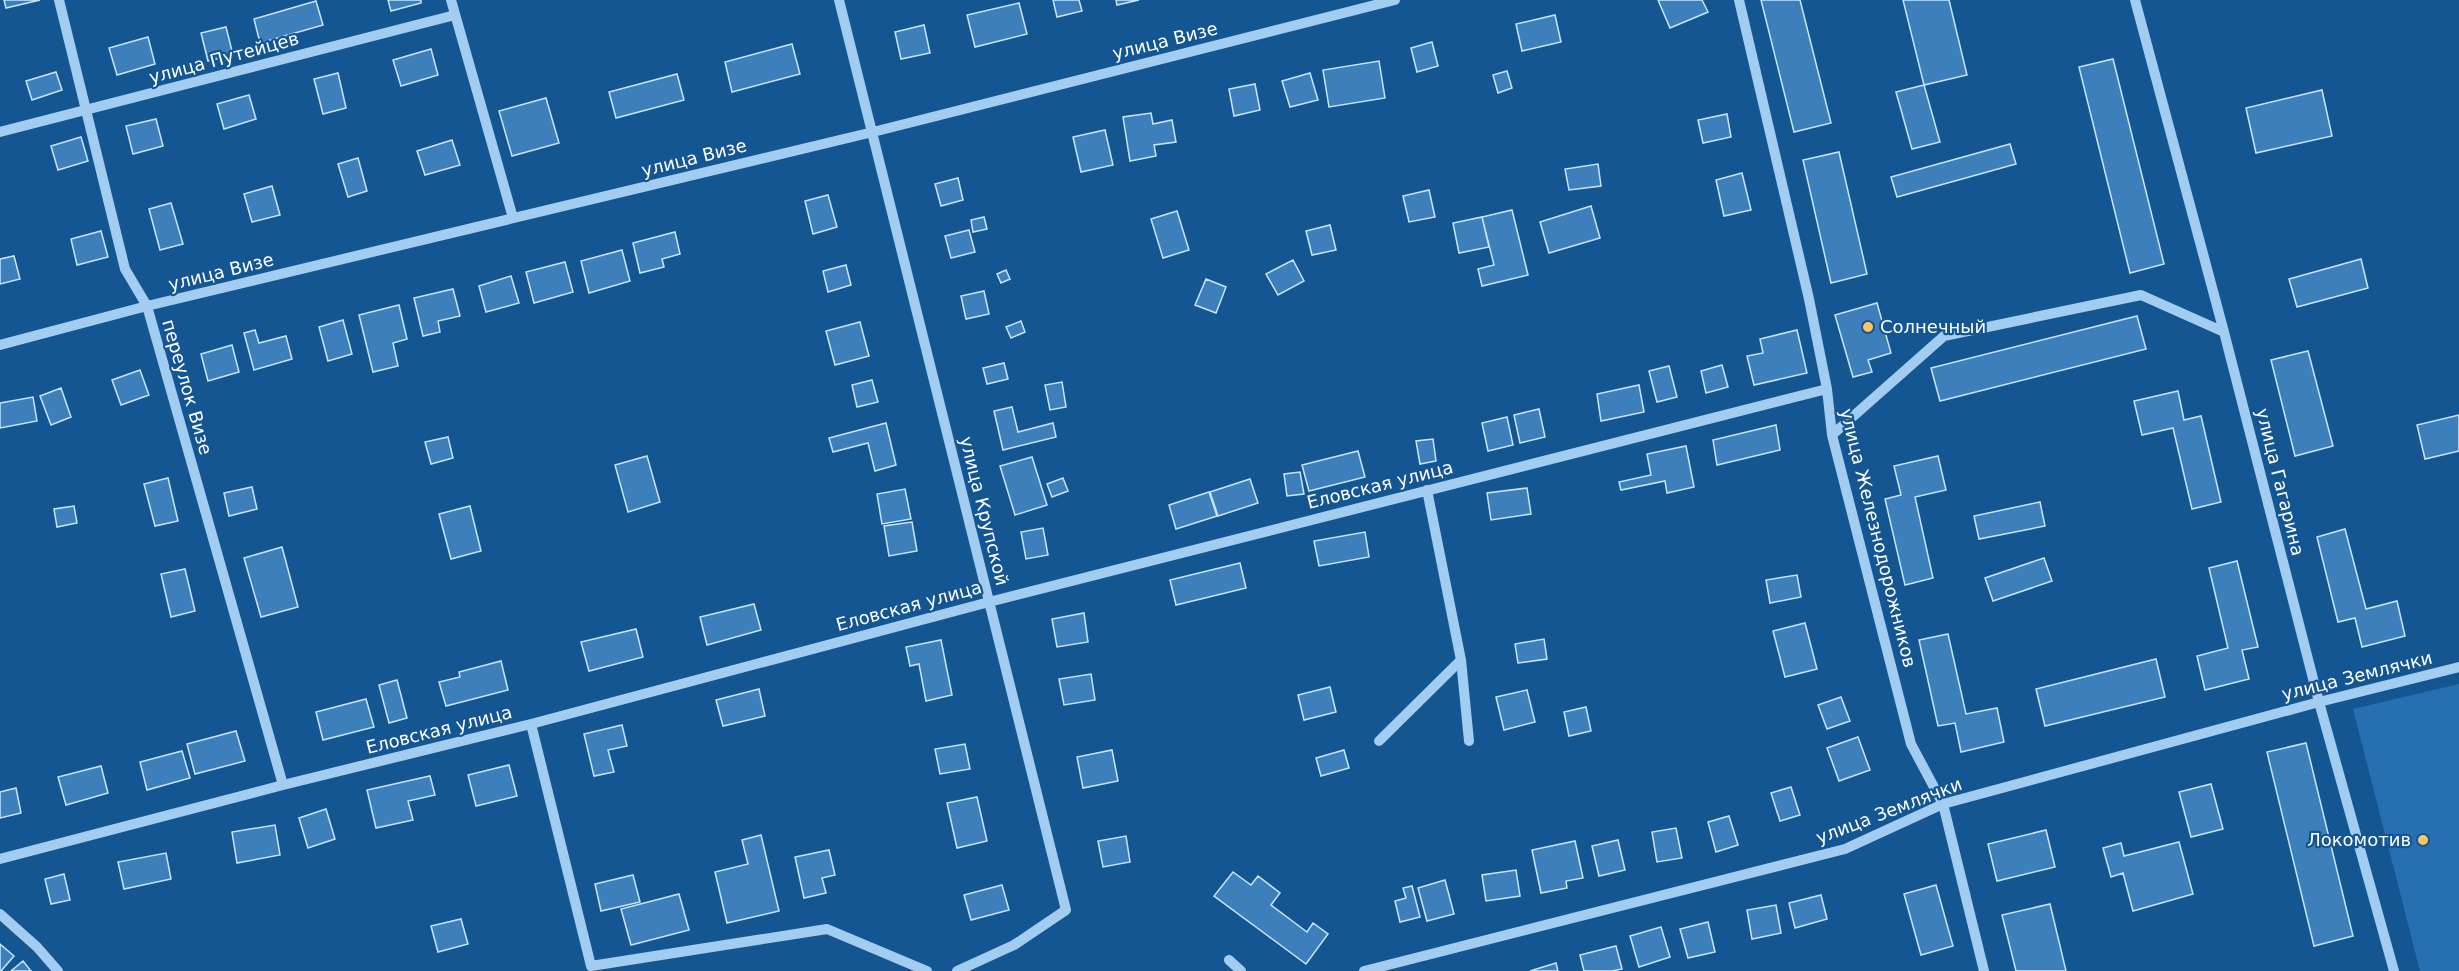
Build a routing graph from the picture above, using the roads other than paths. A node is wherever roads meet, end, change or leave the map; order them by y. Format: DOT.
graph roads {
  1 [pos="59,0"];
  2 [pos="451,0"];
  3 [pos="839,0"];
  4 [pos="1395,0"];
  5 [pos="1739,0"];
  6 [pos="2135,0"];
  7 [pos="455,15"];
  8 [pos="86,110"];
  9 [pos="0,132"];
  10 [pos="873,132"];
  11 [pos="513,218"];
  12 [pos="147,306"];
  13 [pos="2224,332"];
  14 [pos="0,345"];
  15 [pos="1827,388"];
  16 [pos="1832,435"];
  17 [pos="1427,490"];
  18 [pos="989,602"];
  19 [pos="1461,660"];
  20 [pos="2459,667"];
  21 [pos="2319,702"];
  22 [pos="531,724"];
  23 [pos="1379,741"];
  24 [pos="1469,741"];
  25 [pos="283,785"];
  26 [pos="1943,804"];
  27 [pos="0,859"];
  28 [pos="0,914"];
  29 [pos="1229,960"];
  30 [pos="58,971"];
  31 [pos="927,971"];
  32 [pos="957,971"];
  33 [pos="1241,971"];
  34 [pos="1364,971"];
  35 [pos="1984,971"];
  36 [pos="2394,971"];
  1 -- 8 [label="street, переулок Визе"];
  2 -- 7 [label="street"];
  3 -- 10 [label="street, улица Крупской"];
  4 -- 10 [label="street, улица Визе"];
  5 -- 15 [label="street, улица Железнодорожников"];
  6 -- 13 [label="street, улица Гагарина"];
  7 -- 8 [label="street, улица Путейцев"];
  7 -- 11 [label="street"];
  8 -- 9 [label="street, улица Путейцев"];
  8 -- 12 [label="street, переулок Визе"];
  10 -- 11 [label="street, улица Визе"];
  10 -- 18 [label="street, улица Крупской"];
  11 -- 12 [label="street, улица Визе"];
  12 -- 14 [label="street, улица Визе"];
  12 -- 25 [label="street, переулок Визе"];
  13 -- 16 [label="street"];
  13 -- 21 [label="street, улица Гагарина"];
  15 -- 16 [label="street, улица Железнодорожников"];
  15 -- 17 [label="street, Еловская улица"];
  16 -- 26 [label="street, улица Железнодорожников"];
  17 -- 18 [label="street, Еловская улица"];
  17 -- 19 [label="street"];
  18 -- 22 [label="street, Еловская улица"];
  18 -- 32 [label="street, улица Крупской"];
  19 -- 23 [label="street"];
  19 -- 24 [label="street"];
  20 -- 21 [label="street, улица Землячки"];
  21 -- 26 [label="street, улица Землячки"];
  21 -- 36 [label="street, улица Гагарина"];
  22 -- 25 [label="street, Еловская улица"];
  22 -- 31 [label="street"];
  25 -- 27 [label="street, Еловская улица"];
  26 -- 34 [label="street, улица Землячки"];
  26 -- 35 [label="street, улица Железнодорожников"];
  28 -- 30 [label="street"];
  29 -- 33 [label="street"];
}
